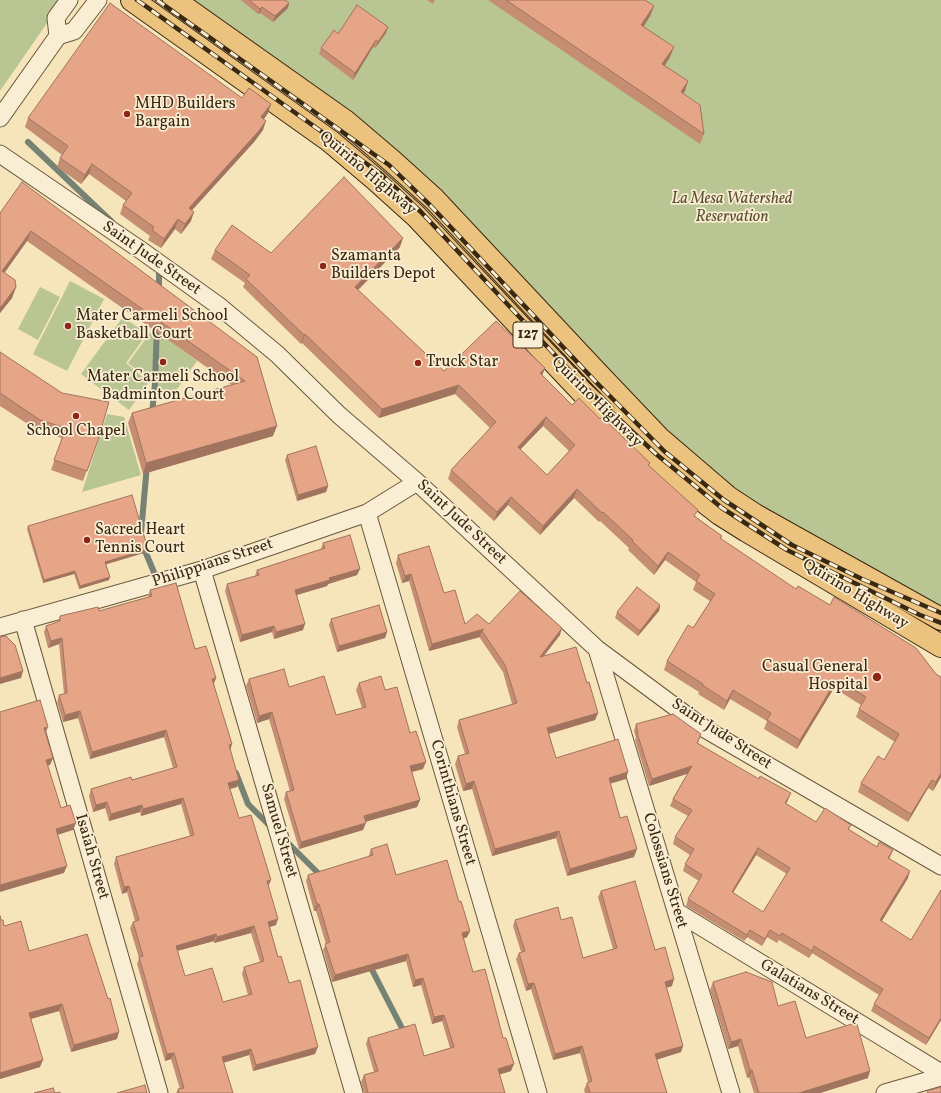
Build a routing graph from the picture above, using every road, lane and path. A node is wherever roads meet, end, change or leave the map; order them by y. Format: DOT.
graph roads {
  1 [pos="69,0"];
  2 [pos="98,0"];
  3 [pos="132,0"];
  4 [pos="174,0"];
  5 [pos="58,36"];
  6 [pos="0,118"];
  7 [pos="0,154"];
  8 [pos="417,482"];
  9 [pos="367,513"];
  10 [pos="202,570"];
  11 [pos="941,619"];
  12 [pos="23,620"];
  13 [pos="0,627"];
  14 [pos="941,646"];
  15 [pos="597,649"];
  16 [pos="941,866"];
  17 [pos="677,912"];
  18 [pos="941,1073"];
  19 [pos="941,1077"];
  20 [pos="159,1093"];
  21 [pos="354,1093"];
  22 [pos="538,1093"];
  23 [pos="731,1093"];
  24 [pos="885,1093"];
  1 -- 5 [label="street"];
  2 -- 5 [label="street"];
  3 -- 14 [label="main road, Quirino Highway / 127"];
  4 -- 11 [label="main road, Quirino Highway / 127"];
  5 -- 6 [label="street"];
  7 -- 8 [label="street, Saint Jude Street"];
  8 -- 9 [label="street, Philippians Street"];
  8 -- 15 [label="street, Saint Jude Street"];
  9 -- 10 [label="street, Philippians Street"];
  9 -- 22 [label="street, Corinthians Street"];
  10 -- 12 [label="street, Philippians Street"];
  10 -- 21 [label="street, Samuel Street"];
  12 -- 13 [label="street, Philippians Street"];
  12 -- 20 [label="street, Isaiah Street"];
  15 -- 16 [label="street, Saint Jude Street"];
  15 -- 17 [label="street, Colossians Street"];
  17 -- 18 [label="street, Galatians Street"];
  17 -- 23 [label="street, Colossians Street"];
  19 -- 24 [label="street"];
}
